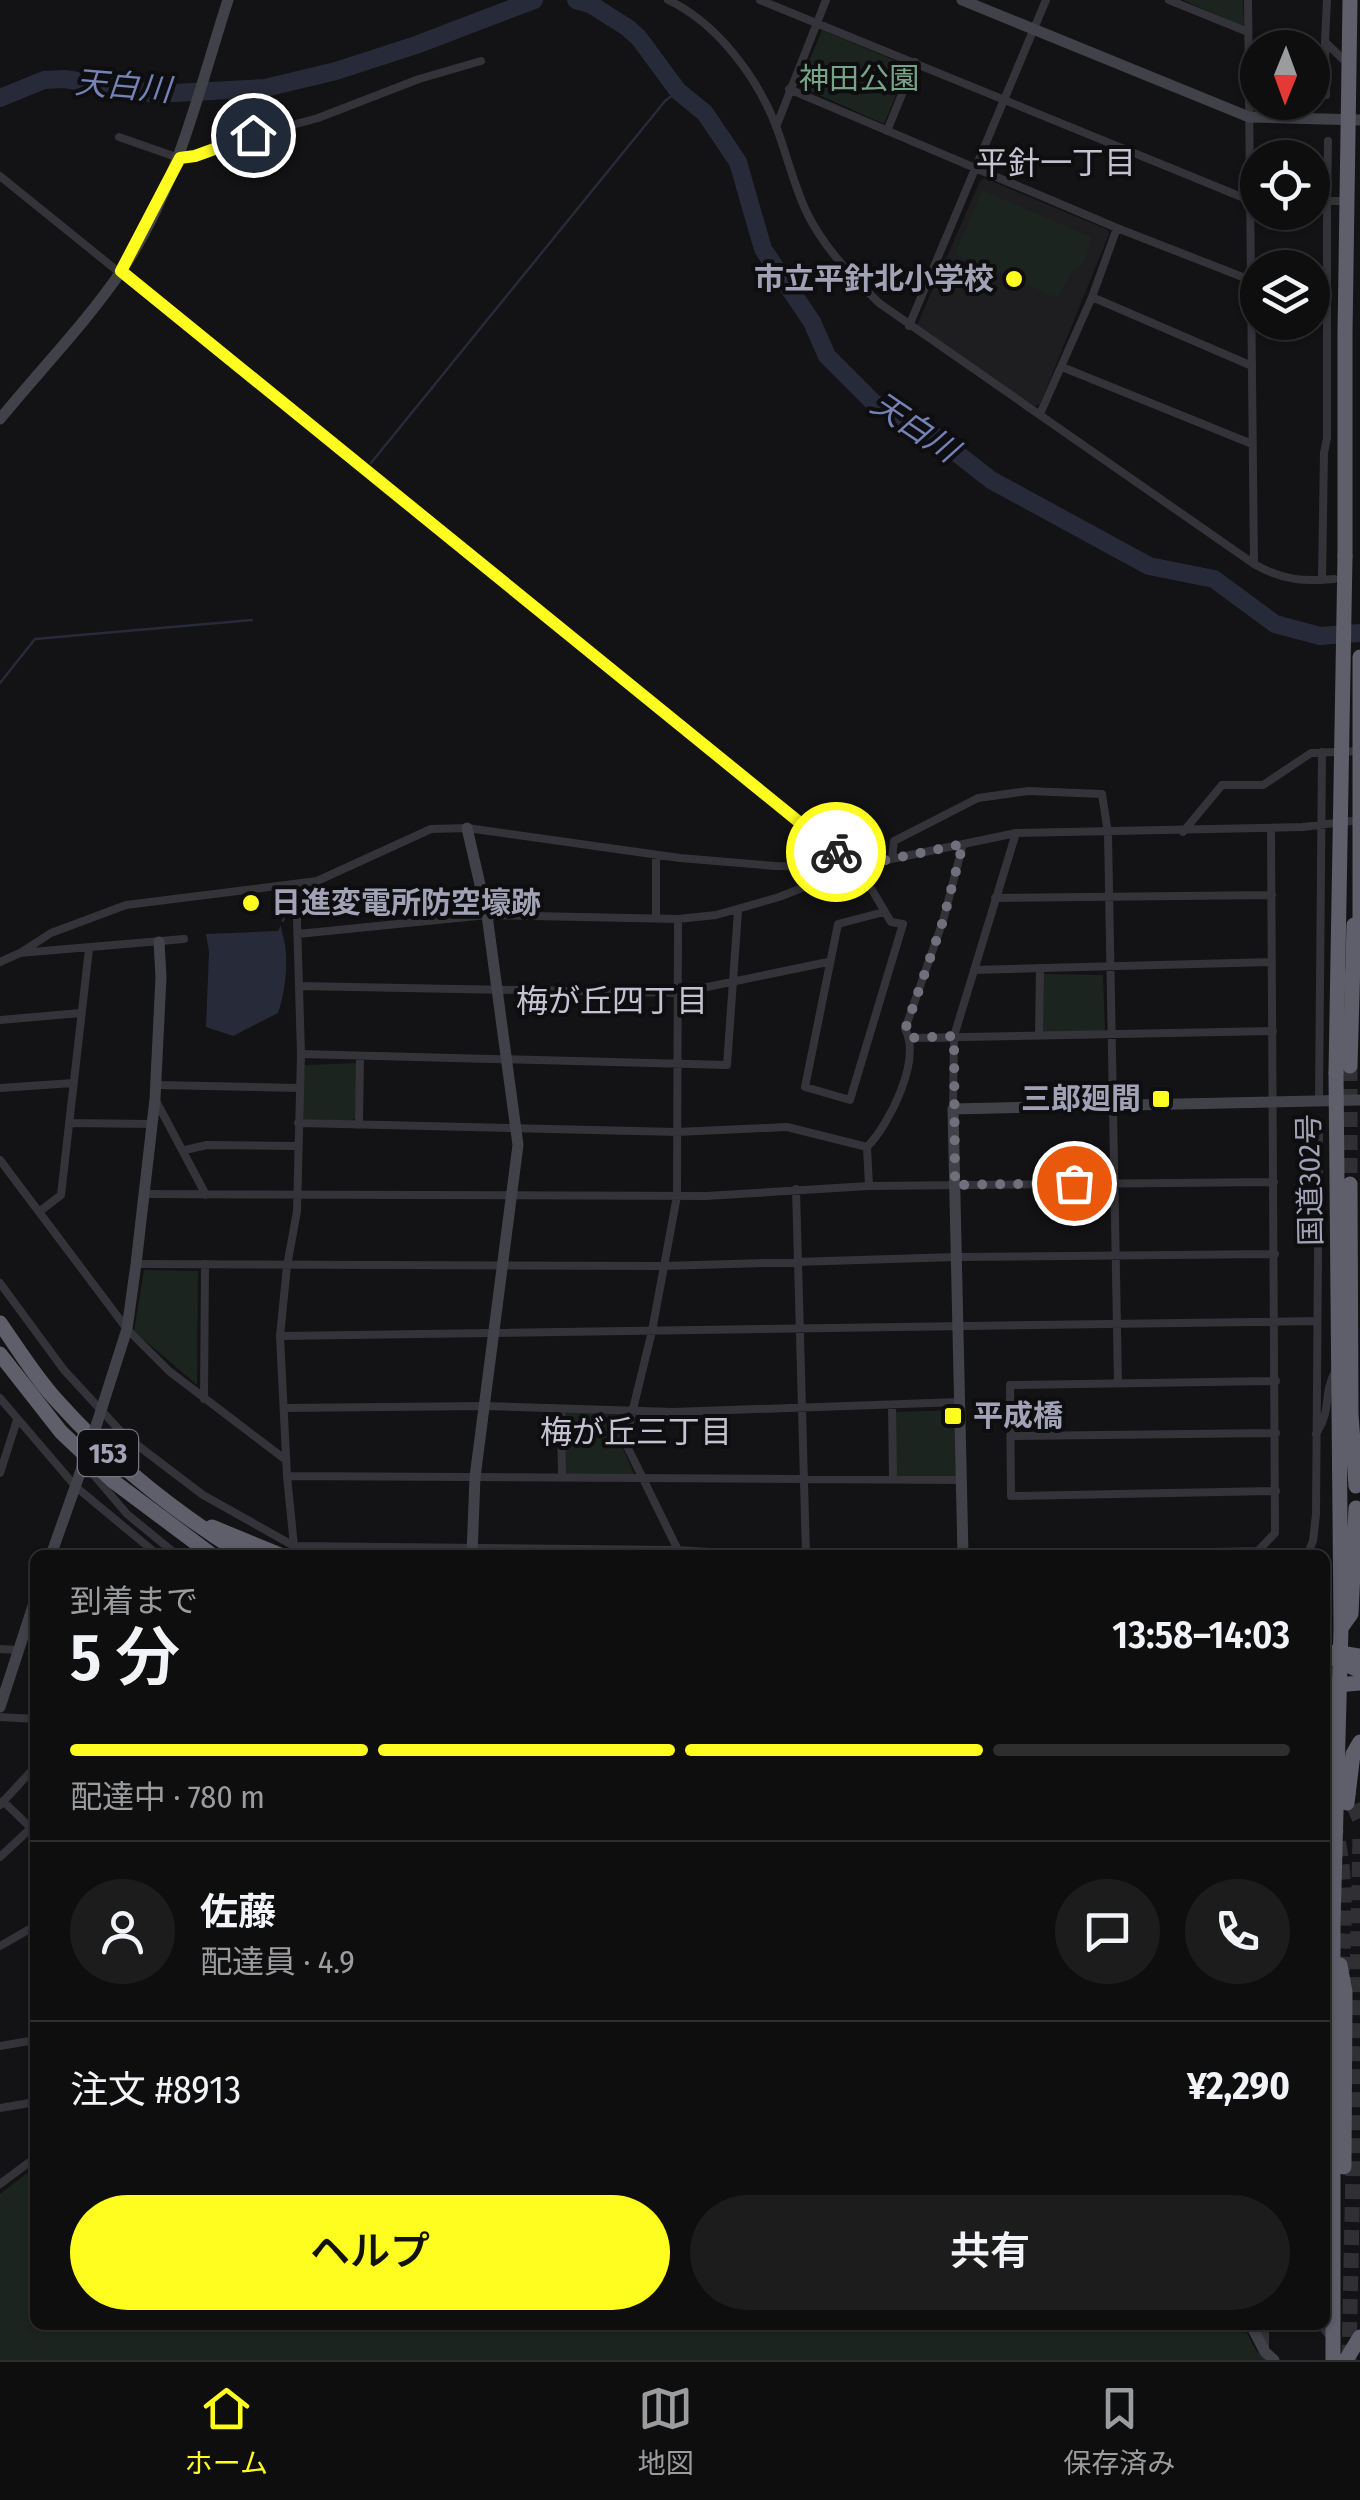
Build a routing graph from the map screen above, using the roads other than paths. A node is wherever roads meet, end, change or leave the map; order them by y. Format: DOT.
graph roads {
  1 [pos="228,0"];
  2 [pos="668,0"];
  3 [pos="760,0"];
  4 [pos="826,0"];
  5 [pos="962,0"];
  6 [pos="1046,0"];
  7 [pos="1170,0"];
  8 [pos="1248,0"];
  9 [pos="1327,0"];
  10 [pos="1350,0"];
  11 [pos="816,24"];
  12 [pos="1034,30"];
  13 [pos="1243,30"];
  14 [pos="1248,30"];
  15 [pos="1326,30"];
  16 [pos="1330,46"];
  17 [pos="481,61"];
  18 [pos="915,62"];
  19 [pos="1350,66"];
  20 [pos="789,90"];
  21 [pos="1002,100"];
  22 [pos="1240,113"];
  23 [pos="1330,119"];
  24 [pos="1355,120"];
  25 [pos="776,126"];
  26 [pos="887,131"];
  27 [pos="119,137"];
  28 [pos="180,158"];
  29 [pos="975,168"];
  30 [pos="0,176"];
  31 [pos="1240,196"];
  32 [pos="1330,201"];
  33 [pos="1348,201"];
  34 [pos="1117,228"];
  35 [pos="121,271"];
  36 [pos="1240,278"];
  37 [pos="1092,297"];
  38 [pos="908,326"];
  39 [pos="1253,340"];
  40 [pos="1326,340"];
  41 [pos="1252,366"];
  42 [pos="1062,367"];
  43 [pos="1040,414"];
  44 [pos="0,419"];
  45 [pos="1252,444"];
  46 [pos="1254,564"];
  47 [pos="1334,579"];
  48 [pos="1322,580"];
  49 [pos="1360,657"];
  50 [pos="1360,751"];
  51 [pos="1322,752"];
  52 [pos="1360,820"];
  53 [pos="1322,825"];
  54 [pos="467,828"];
  55 [pos="1271,828"];
  56 [pos="1183,832"];
  57 [pos="1016,833"];
  58 [pos="1108,833"];
  59 [pos="963,844"];
  60 [pos="1359,848"];
  61 [pos="656,855"];
  62 [pos="892,858"];
  63 [pos="848,862"];
  64 [pos="858,866"];
  65 [pos="296,886"];
  66 [pos="1272,894"];
  67 [pos="994,898"];
  68 [pos="1110,898"];
  69 [pos="738,910"];
  70 [pos="884,912"];
  71 [pos="487,915"];
  72 [pos="656,918"];
  73 [pos="678,919"];
  74 [pos="298,934"];
  75 [pos="184,939"];
  76 [pos="1360,941"];
  77 [pos="159,942"];
  78 [pos="89,950"];
  79 [pos="20,954"];
  80 [pos="0,962"];
  81 [pos="828,962"];
  82 [pos="1272,962"];
  83 [pos="1111,967"];
  84 [pos="1040,968"];
  85 [pos="974,970"];
  86 [pos="736,981"];
  87 [pos="299,986"];
  88 [pos="496,990"];
  89 [pos="678,993"];
  90 [pos="81,1013"];
  91 [pos="0,1020"];
  92 [pos="1273,1031"];
  93 [pos="1112,1034"];
  94 [pos="954,1036"];
  95 [pos="1039,1036"];
  96 [pos="910,1038"];
  97 [pos="301,1054"];
  98 [pos="360,1056"];
  99 [pos="506,1060"];
  100 [pos="678,1062"];
  101 [pos="1343,1070"];
  102 [pos="73,1083"];
  103 [pos="0,1088"];
  104 [pos="300,1088"];
  105 [pos="155,1092"];
  106 [pos="1360,1100"];
  107 [pos="1319,1101"];
  108 [pos="1337,1101"];
  109 [pos="1274,1102"];
  110 [pos="1113,1106"];
  111 [pos="954,1109"];
  112 [pos="69,1123"];
  113 [pos="298,1123"];
  114 [pos="152,1124"];
  115 [pos="360,1124"];
  116 [pos="1318,1124"];
  117 [pos="516,1128"];
  118 [pos="677,1132"];
  119 [pos="297,1146"];
  120 [pos="867,1148"];
  121 [pos="185,1150"];
  122 [pos="0,1160"];
  123 [pos="1274,1182"];
  124 [pos="1114,1183"];
  125 [pos="1350,1184"];
  126 [pos="955,1185"];
  127 [pos="868,1186"];
  128 [pos="796,1189"];
  129 [pos="144,1194"];
  130 [pos="206,1195"];
  131 [pos="511,1195"];
  132 [pos="296,1196"];
  133 [pos="677,1196"];
  134 [pos="39,1212"];
  135 [pos="1274,1254"];
  136 [pos="1116,1256"];
  137 [pos="956,1257"];
  138 [pos="798,1261"];
  139 [pos="136,1264"];
  140 [pos="204,1264"];
  141 [pos="287,1266"];
  142 [pos="663,1266"];
  143 [pos="501,1267"];
  144 [pos="0,1283"];
  145 [pos="1316,1321"];
  146 [pos="1275,1322"];
  147 [pos="0,1323"];
  148 [pos="1117,1324"];
  149 [pos="958,1326"];
  150 [pos="126,1329"];
  151 [pos="800,1329"];
  152 [pos="652,1331"];
  153 [pos="492,1333"];
  154 [pos="280,1336"];
  155 [pos="0,1354"];
  156 [pos="1340,1363"];
  157 [pos="1276,1381"];
  158 [pos="1118,1383"];
  159 [pos="0,1398"];
  160 [pos="204,1400"];
  161 [pos="959,1402"];
  162 [pos="892,1405"];
  163 [pos="484,1406"];
  164 [pos="284,1408"];
  165 [pos="802,1408"];
  166 [pos="561,1409"];
  167 [pos="632,1412"];
  168 [pos="99,1417"];
  169 [pos="18,1420"];
  170 [pos="62,1432"];
  171 [pos="1276,1434"];
  172 [pos="1316,1434"];
  173 [pos="1011,1436"];
  174 [pos="286,1460"];
  175 [pos="0,1472"];
  176 [pos="287,1476"];
  177 [pos="475,1477"];
  178 [pos="562,1478"];
  179 [pos="644,1478"];
  180 [pos="804,1479"];
  181 [pos="893,1479"];
  182 [pos="961,1480"];
  183 [pos="77,1481"];
  184 [pos="1356,1488"];
  185 [pos="1276,1491"];
  186 [pos="1356,1508"];
  187 [pos="181,1514"];
  188 [pos="53,1550"];
  189 [pos="153,1550"];
  190 [pos="171,1550"];
  191 [pos="205,1550"];
  192 [pos="236,1550"];
  193 [pos="284,1550"];
  194 [pos="286,1550"];
  195 [pos="287,1550"];
  196 [pos="473,1550"];
  197 [pos="678,1550"];
  198 [pos="806,1550"];
  199 [pos="963,1550"];
  200 [pos="1259,1550"];
  201 [pos="1309,1550"];
  202 [pos="30,1615"];
  203 [pos="0,1649"];
  204 [pos="18,1650"];
  205 [pos="1346,1656"];
  206 [pos="1360,1682"];
  207 [pos="1333,1684"];
  208 [pos="0,1707"];
  209 [pos="0,1717"];
  210 [pos="30,1719"];
  211 [pos="1330,1730"];
  212 [pos="1360,1742"];
  213 [pos="30,1773"];
  214 [pos="2,1803"];
  215 [pos="1330,1818"];
  216 [pos="1330,1818"];
  217 [pos="30,1827"];
  218 [pos="30,1832"];
  219 [pos="1337,1842"];
  220 [pos="0,1857"];
  221 [pos="1333,1889"];
  222 [pos="1330,1908"];
  223 [pos="1330,1920"];
  224 [pos="30,1929"];
  225 [pos="0,1946"];
  226 [pos="1330,2000"];
  227 [pos="30,2041"];
  228 [pos="0,2046"];
  229 [pos="30,2103"];
  230 [pos="0,2108"];
  231 [pos="30,2162"];
  232 [pos="0,2184"];
  233 [pos="1342,2251"];
  234 [pos="1255,2330"];
  235 [pos="1266,2330"];
  236 [pos="1325,2330"];
  237 [pos="1360,2338"];
  238 [pos="1334,2341"];
  239 [pos="1269,2356"];
  240 [pos="1334,2360"];
  241 [pos="1346,2360"];
  1 -- 28 [label="street"];
  2 -- 25 [label="street"];
  3 -- 11 [label="street"];
  4 -- 11 [label="street"];
  5 -- 12 [label="street"];
  6 -- 12 [label="street"];
  7 -- 13 [label="street"];
  8 -- 14 [label="street"];
  9 -- 15 [label="street"];
  10 -- 19 [label="highway, 国道302号"];
  11 -- 18 [label="street"];
  11 -- 20 [label="street"];
  12 -- 21 [label="street"];
  12 -- 22 [label="street"];
  16 -- 19 [label="street"];
  17 -- 28 [label="street"];
  18 -- 21 [label="street"];
  18 -- 26 [label="street"];
  19 -- 24 [label="highway, 国道302号"];
  20 -- 25 [label="street"];
  20 -- 26 [label="street"];
  21 -- 29 [label="street"];
  21 -- 31 [label="street"];
  23 -- 24 [label="street"];
  24 -- 33 [label="highway, 国道302号"];
  25 -- 38 [label="street"];
  26 -- 29 [label="street"];
  27 -- 28 [label="street"];
  28 -- 35 [label="street"];
  29 -- 34 [label="street"];
  29 -- 38 [label="street"];
  30 -- 35 [label="street"];
  32 -- 33 [label="street"];
  33 -- 101 [label="highway, 国道302号, bridge"];
  34 -- 36 [label="street"];
  34 -- 37 [label="street"];
  35 -- 44 [label="street"];
  35 -- 63 [label="street"];
  37 -- 41 [label="street"];
  37 -- 42 [label="street"];
  38 -- 43 [label="street"];
  39 -- 41 [label="street"];
  40 -- 48 [label="street"];
  41 -- 45 [label="street"];
  42 -- 43 [label="street"];
  42 -- 45 [label="street"];
  43 -- 46 [label="street"];
  45 -- 46 [label="street"];
  46 -- 48 [label="street"];
  47 -- 48 [label="street"];
  49 -- 60 [label="highway, bridge"];
  50 -- 51 [label="street"];
  51 -- 53 [label="street"];
  51 -- 56 [label="street"];
  52 -- 53 [label="street"];
  53 -- 55 [label="street"];
  53 -- 107 [label="street"];
  54 -- 61 [label="street"];
  54 -- 65 [label="street"];
  54 -- 71 [label="street"];
  55 -- 56 [label="street"];
  55 -- 66 [label="street"];
  56 -- 58 [label="street"];
  57 -- 58 [label="street"];
  57 -- 59 [label="street"];
  57 -- 67 [label="street"];
  58 -- 62 [label="street"];
  58 -- 68 [label="street"];
  59 -- 62 [label="street"];
  59 -- 96 [label="street"];
  60 -- 76 [label="highway, bridge"];
  60 -- 101 [label="highway, bridge"];
  61 -- 63 [label="street"];
  61 -- 72 [label="street"];
  62 -- 64 [label="street"];
  63 -- 64 [label="street"];
  64 -- 69 [label="street"];
  64 -- 70 [label="street"];
  65 -- 74 [label="street"];
  65 -- 79 [label="street"];
  66 -- 68 [label="street"];
  66 -- 82 [label="street"];
  67 -- 68 [label="street"];
  67 -- 85 [label="street"];
  68 -- 83 [label="street"];
  69 -- 73 [label="street"];
  69 -- 86 [label="street"];
  70 -- 81 [label="street"];
  70 -- 81 [label="street"];
  71 -- 72 [label="street"];
  71 -- 74 [label="street"];
  71 -- 88 [label="street"];
  72 -- 73 [label="street"];
  73 -- 89 [label="street"];
  74 -- 87 [label="street"];
  75 -- 77 [label="street"];
  77 -- 78 [label="street"];
  77 -- 105 [label="street"];
  78 -- 79 [label="street"];
  78 -- 90 [label="street"];
  79 -- 80 [label="street"];
  81 -- 86 [label="street"];
  82 -- 83 [label="street"];
  82 -- 92 [label="street"];
  83 -- 84 [label="street"];
  83 -- 93 [label="street"];
  84 -- 85 [label="street"];
  84 -- 95 [label="street"];
  85 -- 94 [label="street"];
  86 -- 89 [label="street"];
  86 -- 100 [label="street"];
  87 -- 88 [label="street"];
  87 -- 97 [label="street"];
  88 -- 89 [label="street"];
  88 -- 99 [label="street"];
  89 -- 100 [label="street"];
  90 -- 91 [label="street"];
  90 -- 102 [label="street"];
  92 -- 93 [label="street"];
  92 -- 109 [label="street"];
  93 -- 95 [label="street"];
  93 -- 110 [label="street"];
  94 -- 95 [label="street"];
  94 -- 96 [label="street"];
  94 -- 111 [label="street"];
  96 -- 120 [label="street"];
  97 -- 98 [label="street"];
  97 -- 104 [label="street"];
  98 -- 99 [label="street"];
  98 -- 115 [label="street"];
  99 -- 100 [label="street"];
  99 -- 117 [label="street"];
  100 -- 118 [label="street"];
  101 -- 108 [label="highway, 国道302号"];
  102 -- 103 [label="street"];
  102 -- 112 [label="street"];
  104 -- 105 [label="street"];
  104 -- 113 [label="street"];
  105 -- 114 [label="street"];
  105 -- 121 [label="street"];
  106 -- 108 [label="street"];
  107 -- 108 [label="street"];
  107 -- 109 [label="street"];
  108 -- 156 [label="highway, 国道302号"];
  109 -- 110 [label="street"];
  109 -- 123 [label="street"];
  110 -- 111 [label="street"];
  110 -- 124 [label="street"];
  111 -- 126 [label="street"];
  112 -- 114 [label="street"];
  112 -- 134 [label="street"];
  113 -- 115 [label="street"];
  113 -- 119 [label="street"];
  114 -- 129 [label="street"];
  115 -- 117 [label="street"];
  116 -- 145 [label="street"];
  117 -- 118 [label="street"];
  117 -- 131 [label="street"];
  118 -- 120 [label="street"];
  118 -- 133 [label="street"];
  119 -- 121 [label="street"];
  119 -- 132 [label="street"];
  120 -- 127 [label="street"];
  121 -- 130 [label="street"];
  122 -- 134 [label="street"];
  123 -- 124 [label="street"];
  123 -- 135 [label="street"];
  124 -- 126 [label="street"];
  124 -- 136 [label="street"];
  125 -- 184 [label="highway"];
  126 -- 127 [label="street"];
  126 -- 137 [label="street"];
  127 -- 128 [label="street"];
  128 -- 133 [label="street"];
  128 -- 138 [label="street"];
  129 -- 130 [label="street"];
  129 -- 139 [label="street"];
  130 -- 132 [label="street"];
  131 -- 132 [label="street"];
  131 -- 133 [label="street"];
  131 -- 143 [label="street"];
  132 -- 141 [label="street"];
  133 -- 142 [label="street"];
  134 -- 150 [label="street"];
  135 -- 136 [label="street"];
  135 -- 146 [label="street"];
  136 -- 137 [label="street"];
  136 -- 148 [label="street"];
  137 -- 138 [label="street"];
  137 -- 149 [label="street"];
  138 -- 142 [label="street"];
  138 -- 151 [label="street"];
  139 -- 140 [label="street"];
  139 -- 150 [label="street"];
  140 -- 141 [label="street"];
  140 -- 160 [label="street"];
  141 -- 143 [label="street"];
  141 -- 154 [label="street"];
  142 -- 143 [label="street"];
  142 -- 152 [label="street"];
  143 -- 153 [label="street"];
  144 -- 168 [label="street"];
  145 -- 146 [label="street"];
  145 -- 172 [label="street"];
  146 -- 148 [label="street"];
  146 -- 157 [label="street"];
  147 -- 187 [label="highway, 153"];
  148 -- 149 [label="street"];
  148 -- 158 [label="street"];
  149 -- 151 [label="street"];
  149 -- 161 [label="street"];
  150 -- 160 [label="street"];
  150 -- 168 [label="street"];
  151 -- 152 [label="street"];
  151 -- 165 [label="street"];
  152 -- 153 [label="street"];
  152 -- 167 [label="street"];
  153 -- 154 [label="street"];
  153 -- 163 [label="street"];
  154 -- 164 [label="street"];
  155 -- 170 [label="highway, 153"];
  156 -- 172 [label="street"];
  156 -- 205 [label="highway, 国道302号"];
  157 -- 158 [label="street"];
  157 -- 171 [label="street"];
  158 -- 173 [label="street"];
  159 -- 169 [label="street"];
  160 -- 174 [label="street"];
  161 -- 162 [label="street"];
  161 -- 182 [label="street"];
  162 -- 165 [label="street"];
  162 -- 181 [label="street"];
  163 -- 164 [label="street"];
  163 -- 166 [label="street"];
  163 -- 177 [label="street"];
  164 -- 174 [label="street"];
  165 -- 167 [label="street"];
  165 -- 180 [label="street"];
  166 -- 167 [label="street"];
  166 -- 178 [label="street"];
  167 -- 179 [label="street"];
  168 -- 183 [label="street, bridge"];
  168 -- 194 [label="street"];
  169 -- 175 [label="street"];
  169 -- 183 [label="street"];
  170 -- 190 [label="street"];
  170 -- 191 [label="highway, 153"];
  171 -- 173 [label="street"];
  171 -- 185 [label="street"];
  172 -- 201 [label="street"];
  173 -- 185 [label="street"];
  174 -- 176 [label="street"];
  176 -- 177 [label="street"];
  176 -- 195 [label="street"];
  177 -- 178 [label="street"];
  177 -- 196 [label="street"];
  178 -- 179 [label="street"];
  179 -- 180 [label="street"];
  179 -- 197 [label="street"];
  180 -- 181 [label="street"];
  180 -- 198 [label="street"];
  181 -- 182 [label="street"];
  182 -- 199 [label="street"];
  183 -- 188 [label="street"];
  183 -- 189 [label="street"];
  185 -- 200 [label="street"];
  186 -- 205 [label="highway"];
  187 -- 192 [label="highway, 153"];
  187 -- 193 [label="highway"];
  202 -- 204 [label="street"];
  203 -- 204 [label="street"];
  204 -- 208 [label="street"];
  205 -- 207 [label="highway"];
  206 -- 207 [label="highway"];
  207 -- 219 [label="highway"];
  209 -- 210 [label="street"];
  211 -- 216 [label="highway"];
  212 -- 221 [label="highway"];
  213 -- 214 [label="street"];
  214 -- 217 [label="street"];
  215 -- 219 [label="highway"];
  218 -- 220 [label="street"];
  219 -- 221 [label="highway"];
  221 -- 222 [label="highway"];
  223 -- 233 [label="highway"];
  224 -- 225 [label="street"];
  226 -- 238 [label="highway"];
  227 -- 228 [label="street"];
  229 -- 230 [label="street"];
  231 -- 232 [label="street"];
  234 -- 239 [label="street"];
  235 -- 239 [label="street"];
  236 -- 238 [label="street"];
  237 -- 241 [label="highway"];
  238 -- 240 [label="highway"];
}
